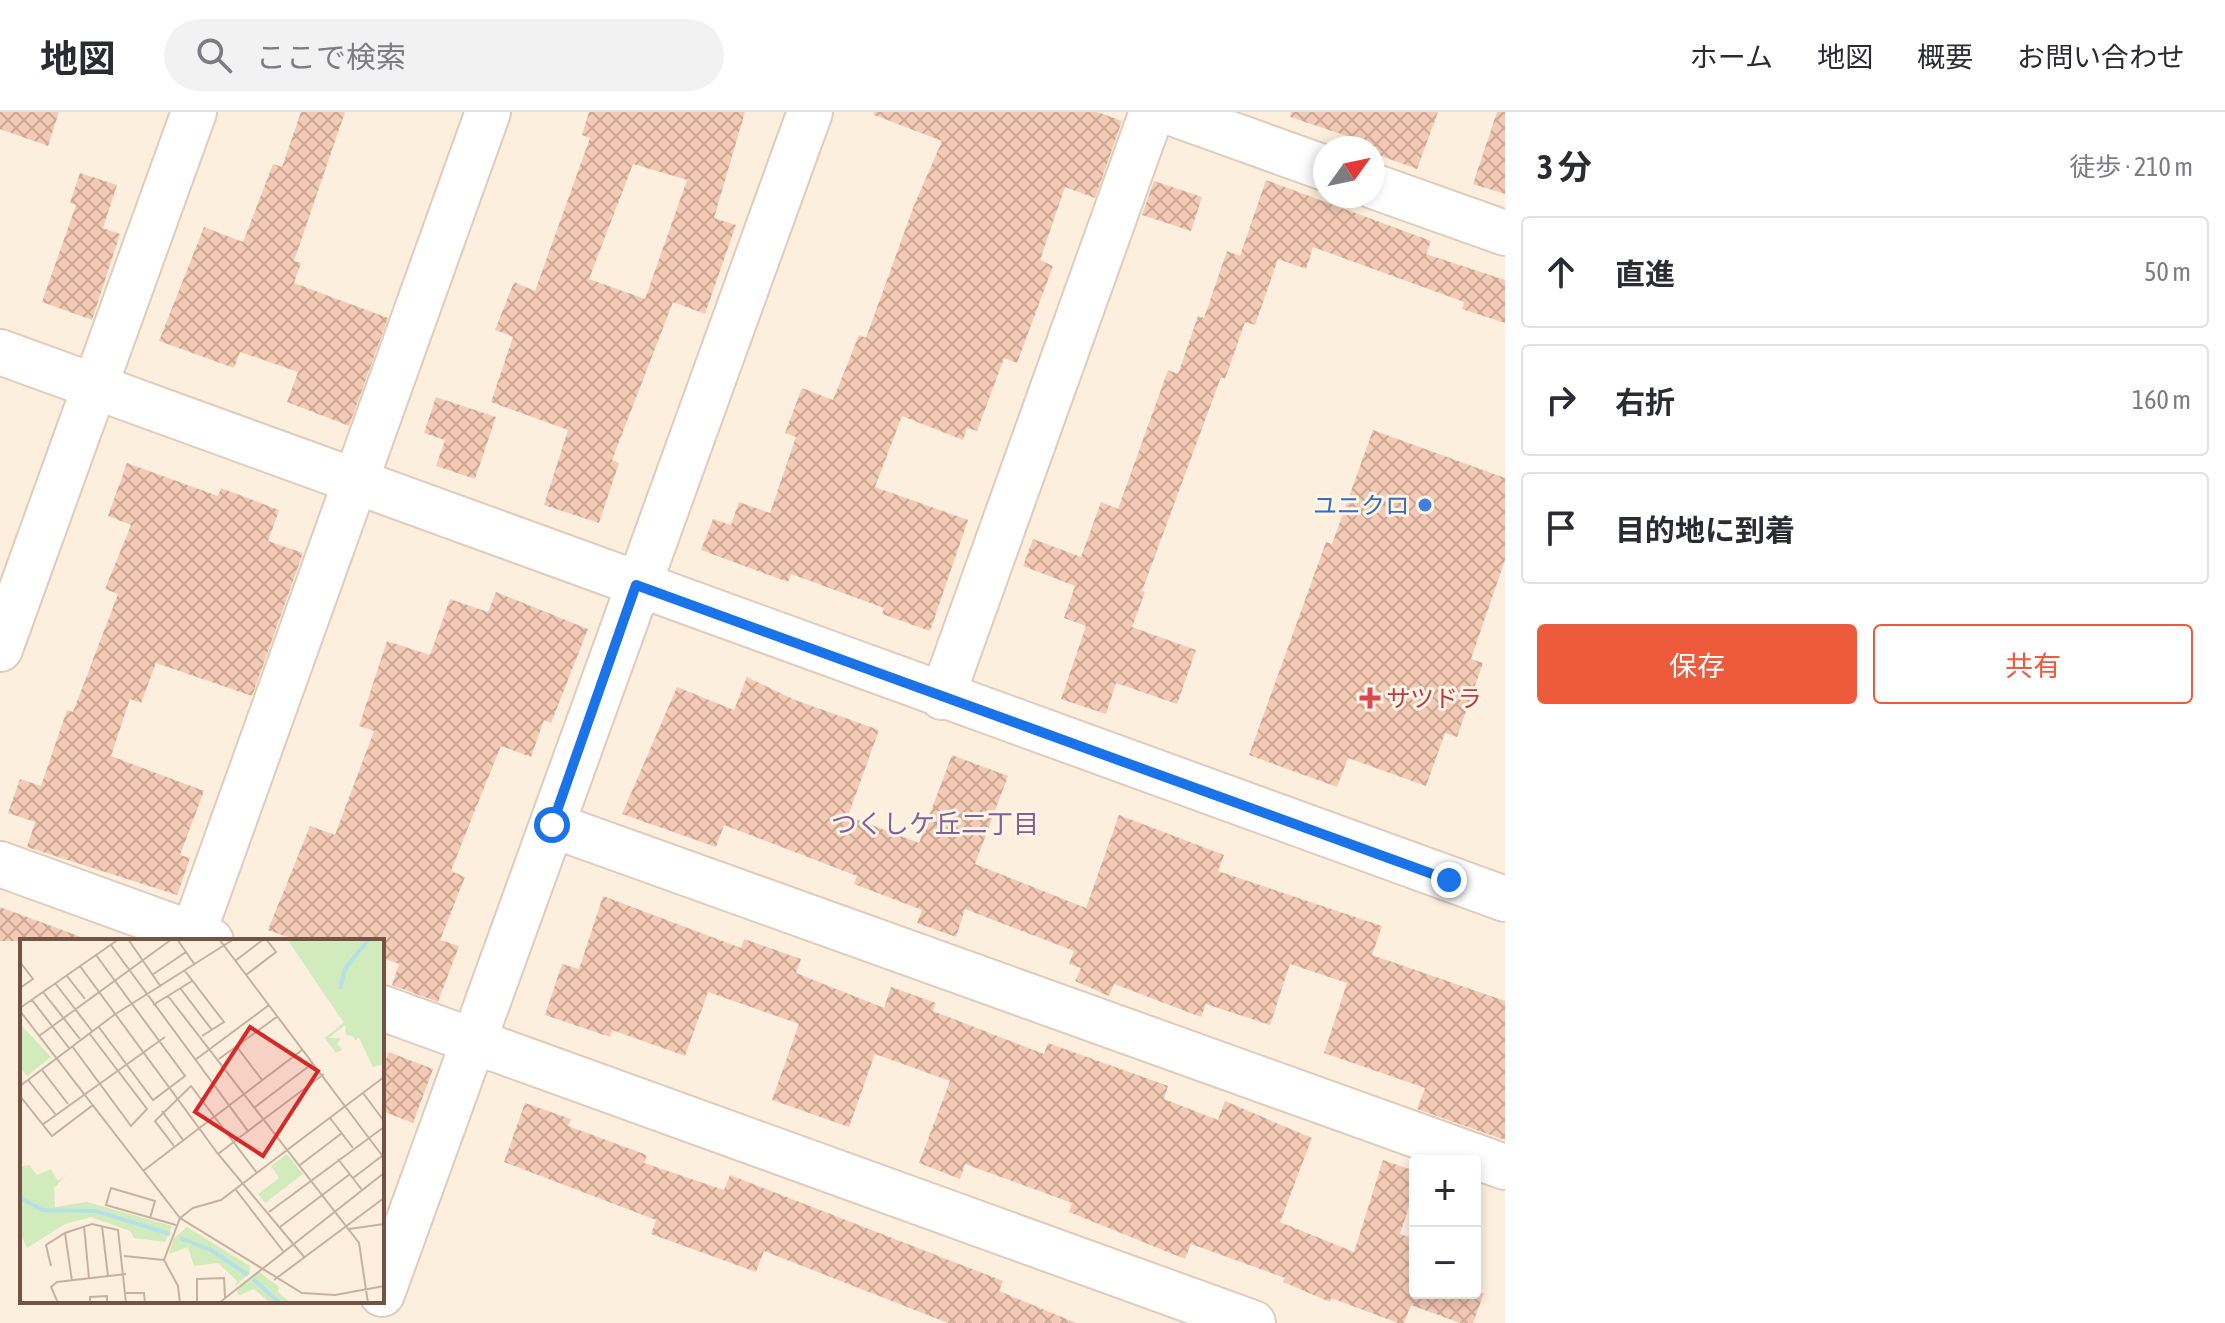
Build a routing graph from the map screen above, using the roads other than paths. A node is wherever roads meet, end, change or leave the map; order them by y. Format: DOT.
graph roads {
  1 [pos="194,112"];
  2 [pos="488,112"];
  3 [pos="810,112"];
  4 [pos="1152,112"];
  5 [pos="1169,112"];
  6 [pos="1313,164"];
  7 [pos="1385,190"];
  8 [pos="1505,233"];
  9 [pos="0,352"];
  10 [pos="94,386"];
  11 [pos="354,483"];
  12 [pos="636,585"];
  13 [pos="0,649"];
  14 [pos="942,697"];
  15 [pos="552,825"];
  16 [pos="0,864"];
  17 [pos="1505,899"];
  18 [pos="202,938"];
  19 [pos="384,1009"];
  20 [pos="473,1043"];
  21 [pos="1505,1167"];
  22 [pos="384,1288"];
  23 [pos="378,1303"];
  24 [pos="371,1323"];
  25 [pos="1253,1323"];
  1 -- 10 [label="street"];
  2 -- 11 [label="street"];
  3 -- 12 [label="street"];
  4 -- 14 [label="street"];
  5 -- 6 [label="street"];
  7 -- 8 [label="street"];
  9 -- 10 [label="street"];
  10 -- 11 [label="street"];
  10 -- 13 [label="street"];
  11 -- 12 [label="street"];
  11 -- 18 [label="street"];
  12 -- 14 [label="street"];
  12 -- 15 [label="street"];
  14 -- 17 [label="street"];
  15 -- 20 [label="street"];
  15 -- 21 [label="street"];
  16 -- 18 [label="street"];
  19 -- 20 [label="street"];
  20 -- 22 [label="street"];
  20 -- 25 [label="street"];
  23 -- 24 [label="street"];
}
